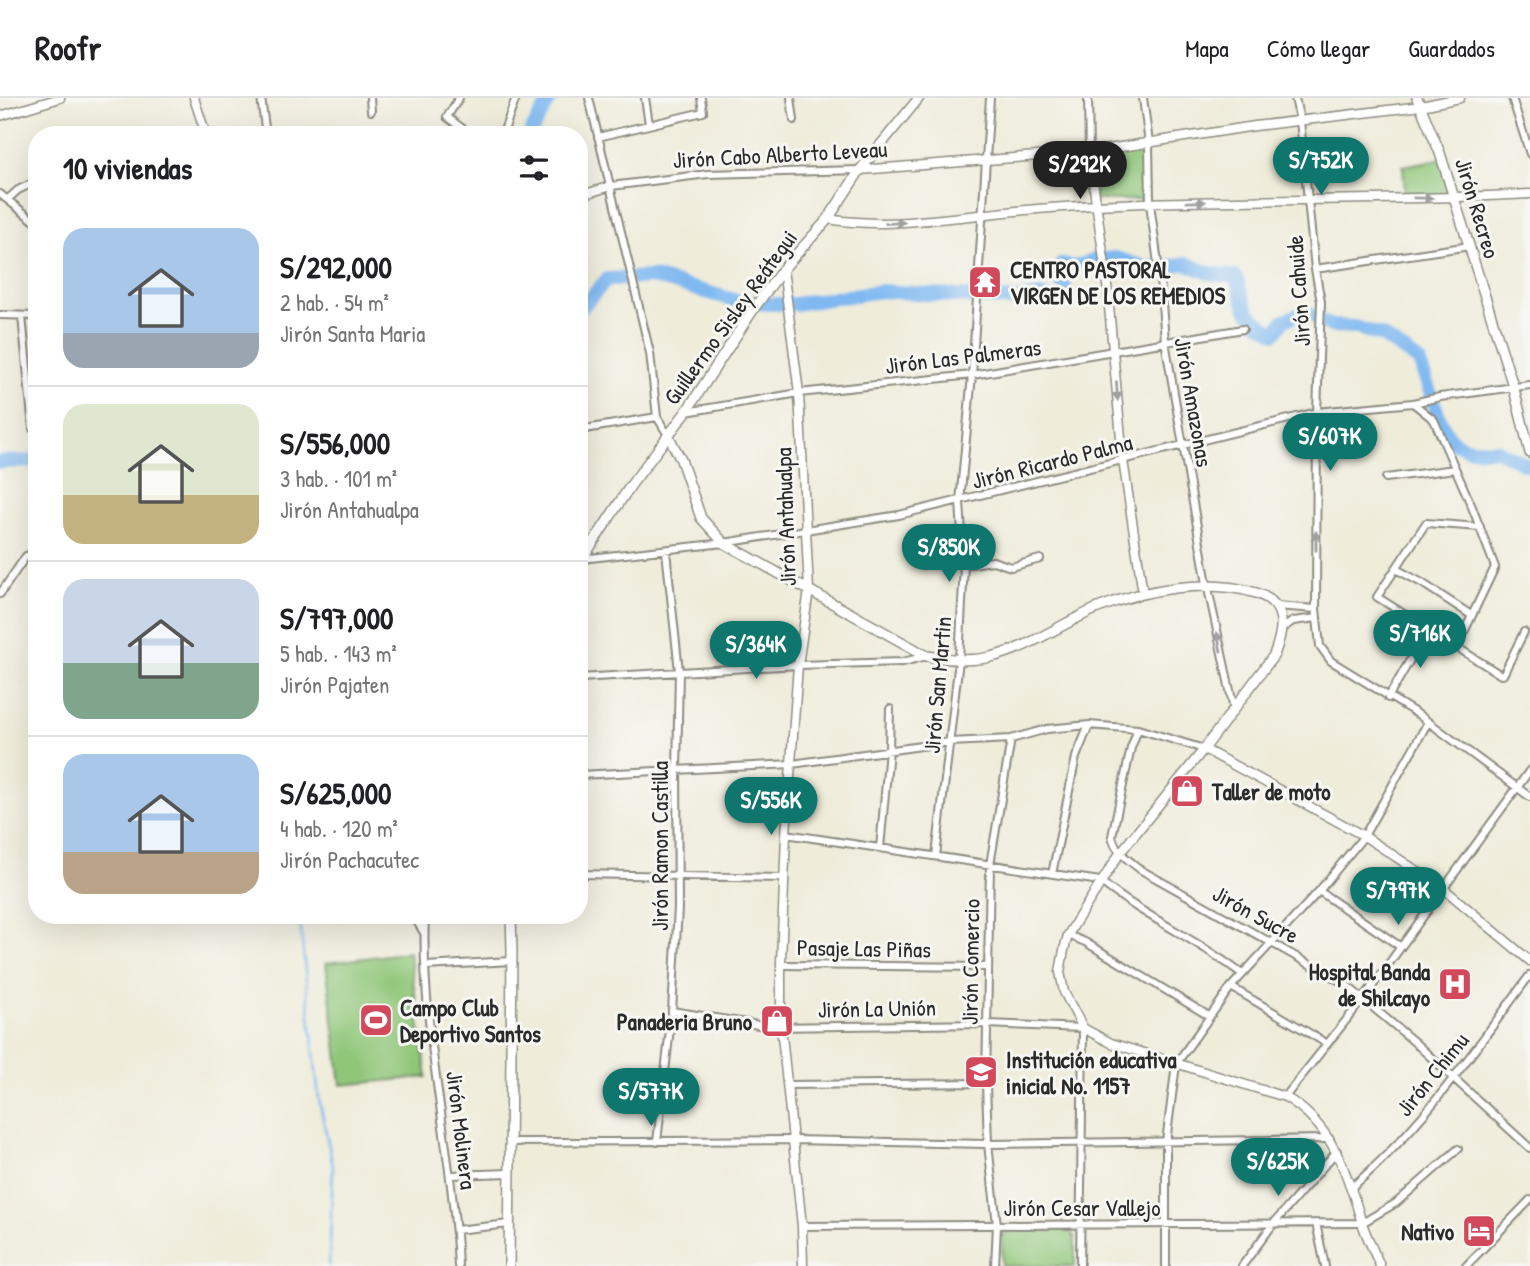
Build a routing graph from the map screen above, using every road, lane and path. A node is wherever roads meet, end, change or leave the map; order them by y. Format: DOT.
graph roads {
  1 [pos="60,98"];
  2 [pos="194,98"];
  3 [pos="261,98"];
  4 [pos="370,98"];
  5 [pos="458,98"];
  6 [pos="516,98"];
  7 [pos="589,98"];
  8 [pos="645,98"];
  9 [pos="701,98"];
  10 [pos="791,98"];
  11 [pos="919,98"];
  12 [pos="990,98"];
  13 [pos="1088,98"];
  14 [pos="1143,98"];
  15 [pos="1294,98"];
  16 [pos="1460,98"];
  17 [pos="1512,98"];
  18 [pos="1419,102"];
  19 [pos="371,110"];
  20 [pos="0,116"];
  21 [pos="794,120"];
  22 [pos="1300,121"];
  23 [pos="649,124"];
  24 [pos="203,126"];
  25 [pos="265,126"];
  26 [pos="459,126"];
  27 [pos="504,126"];
  28 [pos="598,136"];
  29 [pos="1149,143"];
  30 [pos="1089,152"];
  31 [pos="1530,155"];
  32 [pos="984,160"];
  33 [pos="860,170"];
  34 [pos="28,185"];
  35 [pos="611,186"];
  36 [pos="588,193"];
  37 [pos="0,194"];
  38 [pos="1530,194"];
  39 [pos="8,199"];
  40 [pos="1308,199"];
  41 [pos="1454,199"];
  42 [pos="1150,203"];
  43 [pos="1096,205"];
  44 [pos="980,215"];
  45 [pos="28,216"];
  46 [pos="828,219"];
  47 [pos="1469,246"];
  48 [pos="783,269"];
  49 [pos="1315,269"];
  50 [pos="0,315"];
  51 [pos="22,316"];
  52 [pos="28,316"];
  53 [pos="1243,329"];
  54 [pos="1165,341"];
  55 [pos="1114,352"];
  56 [pos="972,375"];
  57 [pos="28,378"];
  58 [pos="1530,385"];
  59 [pos="1514,388"];
  60 [pos="799,393"];
  61 [pos="1413,403"];
  62 [pos="686,412"];
  63 [pos="1317,412"];
  64 [pos="657,417"];
  65 [pos="588,428"];
  66 [pos="668,435"];
  67 [pos="1184,444"];
  68 [pos="1530,453"];
  69 [pos="1123,460"];
  70 [pos="1455,469"];
  71 [pos="1386,478"];
  72 [pos="960,502"];
  73 [pos="1480,527"];
  74 [pos="806,532"];
  75 [pos="724,543"];
  76 [pos="588,549"];
  77 [pos="666,551"];
  78 [pos="28,555"];
  79 [pos="1040,559"];
  80 [pos="588,560"];
  81 [pos="964,565"];
  82 [pos="1396,569"];
  83 [pos="1207,584"];
  84 [pos="809,590"];
  85 [pos="0,594"];
  86 [pos="1143,594"];
  87 [pos="1276,606"];
  88 [pos="1316,609"];
  89 [pos="1471,615"];
  90 [pos="1317,618"];
  91 [pos="1283,628"];
  92 [pos="1427,629"];
  93 [pos="1524,632"];
  94 [pos="1457,647"];
  95 [pos="927,656"];
  96 [pos="959,660"];
  97 [pos="798,665"];
  98 [pos="679,671"];
  99 [pos="588,677"];
  100 [pos="1388,698"];
  101 [pos="890,709"];
  102 [pos="1234,709"];
  103 [pos="1429,722"];
  104 [pos="1089,725"];
  105 [pos="1138,729"];
  106 [pos="1011,739"];
  107 [pos="950,742"];
  108 [pos="1204,749"];
  109 [pos="889,750"];
  110 [pos="792,764"];
  111 [pos="677,770"];
  112 [pos="1530,771"];
  113 [pos="588,775"];
  114 [pos="1518,788"];
  115 [pos="1530,797"];
  116 [pos="786,834"];
  117 [pos="1364,836"];
  118 [pos="880,848"];
  119 [pos="1120,853"];
  120 [pos="936,856"];
  121 [pos="990,864"];
  122 [pos="588,874"];
  123 [pos="1052,874"];
  124 [pos="678,875"];
  125 [pos="784,878"];
  126 [pos="1100,881"];
  127 [pos="1443,888"];
  128 [pos="1319,891"];
  129 [pos="418,924"];
  130 [pos="425,924"];
  131 [pos="510,924"];
  132 [pos="425,934"];
  133 [pos="1068,935"];
  134 [pos="1272,942"];
  135 [pos="1401,947"];
  136 [pos="511,961"];
  137 [pos="1530,961"];
  138 [pos="781,965"];
  139 [pos="426,966"];
  140 [pos="988,967"];
  141 [pos="1242,974"];
  142 [pos="1530,975"];
  143 [pos="1231,987"];
  144 [pos="1363,999"];
  145 [pos="672,1011"];
  146 [pos="1209,1016"];
  147 [pos="987,1024"];
  148 [pos="781,1026"];
  149 [pos="1083,1028"];
  150 [pos="1326,1043"];
  151 [pos="1176,1064"];
  152 [pos="1454,1079"];
  153 [pos="986,1083"];
  154 [pos="787,1085"];
  155 [pos="1285,1097"];
  156 [pos="1330,1139"];
  157 [pos="792,1140"];
  158 [pos="510,1142"];
  159 [pos="657,1142"];
  160 [pos="1166,1142"];
  161 [pos="988,1143"];
  162 [pos="1081,1143"];
  163 [pos="1530,1148"];
  164 [pos="1458,1149"];
  165 [pos="1337,1151"];
  166 [pos="510,1173"];
  167 [pos="450,1175"];
  168 [pos="1352,1187"];
  169 [pos="1530,1200"];
  170 [pos="1274,1223"];
  171 [pos="1316,1223"];
  172 [pos="1362,1223"];
  173 [pos="509,1224"];
  174 [pos="997,1224"];
  175 [pos="1079,1224"];
  176 [pos="1167,1224"];
  177 [pos="802,1226"];
  178 [pos="456,1230"];
  179 [pos="458,1266"];
  180 [pos="509,1266"];
  181 [pos="803,1266"];
  182 [pos="995,1266"];
  183 [pos="1080,1266"];
  184 [pos="1166,1266"];
  185 [pos="1242,1266"];
  186 [pos="1325,1266"];
  187 [pos="1380,1266"];
  188 [pos="1466,1266"];
  1 -- 20 [label="street"];
  2 -- 24 [label="street"];
  3 -- 25 [label="street"];
  4 -- 19 [label="street"];
  5 -- 26 [label="street"];
  6 -- 27 [label="street"];
  7 -- 28 [label="street"];
  8 -- 23 [label="street"];
  9 -- 23 [label="street"];
  10 -- 21 [label="street"];
  11 -- 33 [label="main road, Guillermo Sisley Reátegui"];
  12 -- 32 [label="street, Jirón San Martin"];
  13 -- 30 [label="street"];
  14 -- 29 [label="street, Jirón Amazonas"];
  15 -- 22 [label="street, Jirón Cahuide"];
  16 -- 18 [label="street, Jirón Cabo Alberto Leveau"];
  17 -- 31 [label="street"];
  18 -- 22 [label="street, Jirón Cabo Alberto Leveau"];
  18 -- 41 [label="main road, Jirón Recreo"];
  22 -- 29 [label="street, Jirón Cabo Alberto Leveau"];
  22 -- 40 [label="street, Jirón Cahuide"];
  23 -- 28 [label="street"];
  28 -- 35 [label="street"];
  29 -- 30 [label="street, Jirón Cabo Alberto Leveau"];
  29 -- 42 [label="street, Jirón Amazonas"];
  30 -- 32 [label="street, Jirón Cabo Alberto Leveau"];
  30 -- 43 [label="street"];
  32 -- 33 [label="street, Jirón Cabo Alberto Leveau"];
  32 -- 44 [label="street, Jirón San Martin"];
  33 -- 35 [label="street, Jirón Cabo Alberto Leveau"];
  33 -- 46 [label="main road, Guillermo Sisley Reátegui"];
  34 -- 39 [label="street"];
  35 -- 36 [label="street, Jirón Cabo Alberto Leveau"];
  35 -- 64 [label="street"];
  37 -- 39 [label="street"];
  38 -- 41 [label="street"];
  39 -- 45 [label="street"];
  40 -- 41 [label="street, one-way"];
  42 -- 40 [label="street, one-way"];
  40 -- 49 [label="street, Jirón Cahuide"];
  41 -- 47 [label="main road, Jirón Recreo"];
  42 -- 43 [label="street"];
  42 -- 54 [label="street, Jirón Amazonas"];
  43 -- 44 [label="street"];
  43 -- 55 [label="street"];
  46 -- 44 [label="street, one-way"];
  44 -- 56 [label="street, Jirón San Martin"];
  46 -- 48 [label="main road, Guillermo Sisley Reátegui"];
  47 -- 49 [label="street"];
  47 -- 59 [label="main road, Jirón Recreo"];
  48 -- 60 [label="street, Jirón Antahualpa"];
  48 -- 62 [label="main road, Guillermo Sisley Reátegui"];
  49 -- 63 [label="street, Jirón Cahuide"];
  50 -- 51 [label="street"];
  51 -- 52 [label="street"];
  51 -- 57 [label="street"];
  53 -- 54 [label="street, Jirón Las Palmeras"];
  54 -- 55 [label="street, Jirón Las Palmeras"];
  54 -- 67 [label="street, Jirón Amazonas"];
  55 -- 56 [label="street, Jirón Las Palmeras"];
  55 -- 69 [label="street, one-way"];
  56 -- 60 [label="street, Jirón Las Palmeras"];
  56 -- 72 [label="street, Jirón San Martin"];
  58 -- 59 [label="street, Jirón Ricardo Palma"];
  59 -- 61 [label="street, Jirón Ricardo Palma"];
  59 -- 68 [label="main road, Jirón Recreo"];
  60 -- 62 [label="street, Jirón Las Palmeras"];
  60 -- 74 [label="street, Jirón Antahualpa"];
  61 -- 63 [label="street, Jirón Ricardo Palma"];
  61 -- 70 [label="street"];
  62 -- 66 [label="main road, Guillermo Sisley Reátegui"];
  63 -- 67 [label="street, Jirón Ricardo Palma"];
  88 -- 63 [label="street, Jirón Cahuide, one-way"];
  64 -- 65 [label="street"];
  64 -- 66 [label="street"];
  66 -- 75 [label="main road"];
  66 -- 76 [label="main road, Guillermo Sisley Reátegui"];
  67 -- 69 [label="street, Jirón Ricardo Palma"];
  67 -- 83 [label="street, Jirón Amazonas"];
  69 -- 72 [label="street, Jirón Ricardo Palma"];
  69 -- 86 [label="street"];
  70 -- 71 [label="street"];
  70 -- 73 [label="street"];
  72 -- 74 [label="street, Jirón Ricardo Palma"];
  72 -- 81 [label="street, Jirón San Martin"];
  73 -- 82 [label="street"];
  73 -- 89 [label="street"];
  74 -- 75 [label="street, Jirón Ricardo Palma"];
  74 -- 84 [label="street, Jirón Antahualpa"];
  75 -- 77 [label="street, Jirón Ricardo Palma"];
  75 -- 84 [label="main road"];
  77 -- 80 [label="street, Jirón Ricardo Palma"];
  77 -- 98 [label="street, Jirón Ramon Castilla"];
  78 -- 85 [label="street"];
  79 -- 81 [label="street"];
  81 -- 96 [label="street, Jirón San Martin"];
  82 -- 89 [label="street"];
  82 -- 92 [label="street"];
  83 -- 86 [label="main road"];
  83 -- 87 [label="main road"];
  102 -- 83 [label="street, Jirón Amazonas, one-way"];
  84 -- 95 [label="main road"];
  84 -- 97 [label="street, Jirón Antahualpa"];
  86 -- 96 [label="main road"];
  87 -- 88 [label="street"];
  87 -- 91 [label="main road"];
  88 -- 90 [label="street, Jirón Cahuide"];
  89 -- 94 [label="street"];
  90 -- 91 [label="street"];
  90 -- 100 [label="street, Jirón Cahuide"];
  91 -- 102 [label="main road"];
  92 -- 94 [label="street"];
  92 -- 100 [label="street"];
  93 -- 94 [label="street"];
  95 -- 96 [label="main road"];
  95 -- 97 [label="street"];
  96 -- 107 [label="street, Jirón San Martin"];
  97 -- 98 [label="street"];
  97 -- 110 [label="street, Jirón Antahualpa"];
  98 -- 99 [label="street"];
  98 -- 111 [label="street, Jirón Ramon Castilla"];
  100 -- 103 [label="street, Jirón Cahuide"];
  101 -- 109 [label="street"];
  102 -- 108 [label="main road"];
  103 -- 114 [label="street, Jirón Cahuide"];
  103 -- 117 [label="street"];
  104 -- 105 [label="street"];
  104 -- 106 [label="street"];
  104 -- 123 [label="street"];
  105 -- 108 [label="street"];
  105 -- 119 [label="street"];
  106 -- 107 [label="street"];
  106 -- 121 [label="street, Jirón Comercio"];
  107 -- 109 [label="street"];
  107 -- 120 [label="street, Jirón San Martin"];
  108 -- 117 [label="street"];
  108 -- 119 [label="street"];
  109 -- 110 [label="street"];
  109 -- 118 [label="street"];
  110 -- 111 [label="street"];
  110 -- 116 [label="street, Jirón Antahualpa"];
  111 -- 113 [label="street"];
  111 -- 124 [label="street, Jirón Ramon Castilla"];
  112 -- 114 [label="street"];
  114 -- 115 [label="street, Jirón Cahuide"];
  114 -- 127 [label="street"];
  116 -- 118 [label="street"];
  116 -- 125 [label="street, Jirón Antahualpa"];
  117 -- 127 [label="street"];
  117 -- 128 [label="street"];
  118 -- 120 [label="street"];
  119 -- 126 [label="street"];
  119 -- 134 [label="street, Jirón Sucre"];
  120 -- 121 [label="street"];
  121 -- 123 [label="street"];
  121 -- 140 [label="street, Jirón Comercio"];
  122 -- 124 [label="street"];
  123 -- 126 [label="street"];
  124 -- 125 [label="street"];
  124 -- 145 [label="street, Jirón Ramon Castilla"];
  125 -- 138 [label="street, Jirón Antahualpa"];
  126 -- 133 [label="street"];
  126 -- 141 [label="street"];
  127 -- 135 [label="street"];
  127 -- 137 [label="street"];
  128 -- 134 [label="street"];
  128 -- 135 [label="street"];
  129 -- 132 [label="street"];
  130 -- 132 [label="street, Jirón Molinera"];
  131 -- 136 [label="main road"];
  132 -- 139 [label="street, Jirón Molinera"];
  133 -- 146 [label="street"];
  133 -- 149 [label="street"];
  134 -- 141 [label="street"];
  134 -- 144 [label="street, Jirón Sucre"];
  135 -- 144 [label="street"];
  136 -- 139 [label="street"];
  136 -- 158 [label="main road"];
  138 -- 140 [label="street, Pasaje Las Piñas"];
  138 -- 148 [label="street, Jirón Antahualpa"];
  139 -- 167 [label="street, Jirón Molinera"];
  140 -- 147 [label="street, Jirón Comercio"];
  141 -- 143 [label="street"];
  142 -- 152 [label="street, Jirón Chimu"];
  143 -- 146 [label="street"];
  143 -- 150 [label="street"];
  144 -- 150 [label="street"];
  144 -- 152 [label="street, Jirón Sucre"];
  145 -- 148 [label="street, Jirón La Unión"];
  145 -- 159 [label="street, Jirón Ramon Castilla"];
  146 -- 151 [label="street"];
  147 -- 148 [label="street, Jirón La Unión"];
  147 -- 149 [label="street, Jirón La Unión"];
  147 -- 153 [label="street, Jirón Comercio"];
  148 -- 154 [label="street, Jirón Antahualpa"];
  149 -- 151 [label="street"];
  149 -- 162 [label="street"];
  150 -- 155 [label="street"];
  151 -- 155 [label="street"];
  151 -- 160 [label="street"];
  152 -- 163 [label="street, Jirón Sucre"];
  152 -- 168 [label="street, Jirón Chimu"];
  153 -- 154 [label="street"];
  153 -- 161 [label="street, Jirón Comercio"];
  154 -- 157 [label="street, Jirón Antahualpa"];
  155 -- 156 [label="street"];
  156 -- 160 [label="street"];
  156 -- 165 [label="street"];
  157 -- 159 [label="street"];
  157 -- 161 [label="street"];
  157 -- 177 [label="street, Jirón Antahualpa"];
  158 -- 159 [label="street"];
  158 -- 166 [label="main road"];
  160 -- 162 [label="street"];
  160 -- 176 [label="street"];
  161 -- 162 [label="street"];
  161 -- 174 [label="street, Jirón Comercio"];
  162 -- 175 [label="street"];
  164 -- 172 [label="street"];
  165 -- 168 [label="street"];
  165 -- 170 [label="street"];
  166 -- 167 [label="street"];
  166 -- 173 [label="main road"];
  167 -- 178 [label="street, Jirón Molinera"];
  168 -- 172 [label="street"];
  169 -- 188 [label="street"];
  170 -- 171 [label="street, Jirón Cesar Vallejo"];
  170 -- 176 [label="street, Jirón Cesar Vallejo"];
  170 -- 185 [label="street"];
  171 -- 172 [label="street, Jirón Cesar Vallejo"];
  171 -- 186 [label="street"];
  172 -- 187 [label="street"];
  173 -- 178 [label="street"];
  173 -- 180 [label="main road"];
  174 -- 175 [label="street, Jirón Cesar Vallejo"];
  174 -- 177 [label="street, Jirón Cesar Vallejo"];
  174 -- 182 [label="street, Jirón Comercio"];
  175 -- 176 [label="street, Jirón Cesar Vallejo"];
  175 -- 183 [label="street"];
  176 -- 184 [label="street"];
  177 -- 181 [label="street, Jirón Antahualpa"];
  178 -- 179 [label="street, Jirón Molinera"];
}
